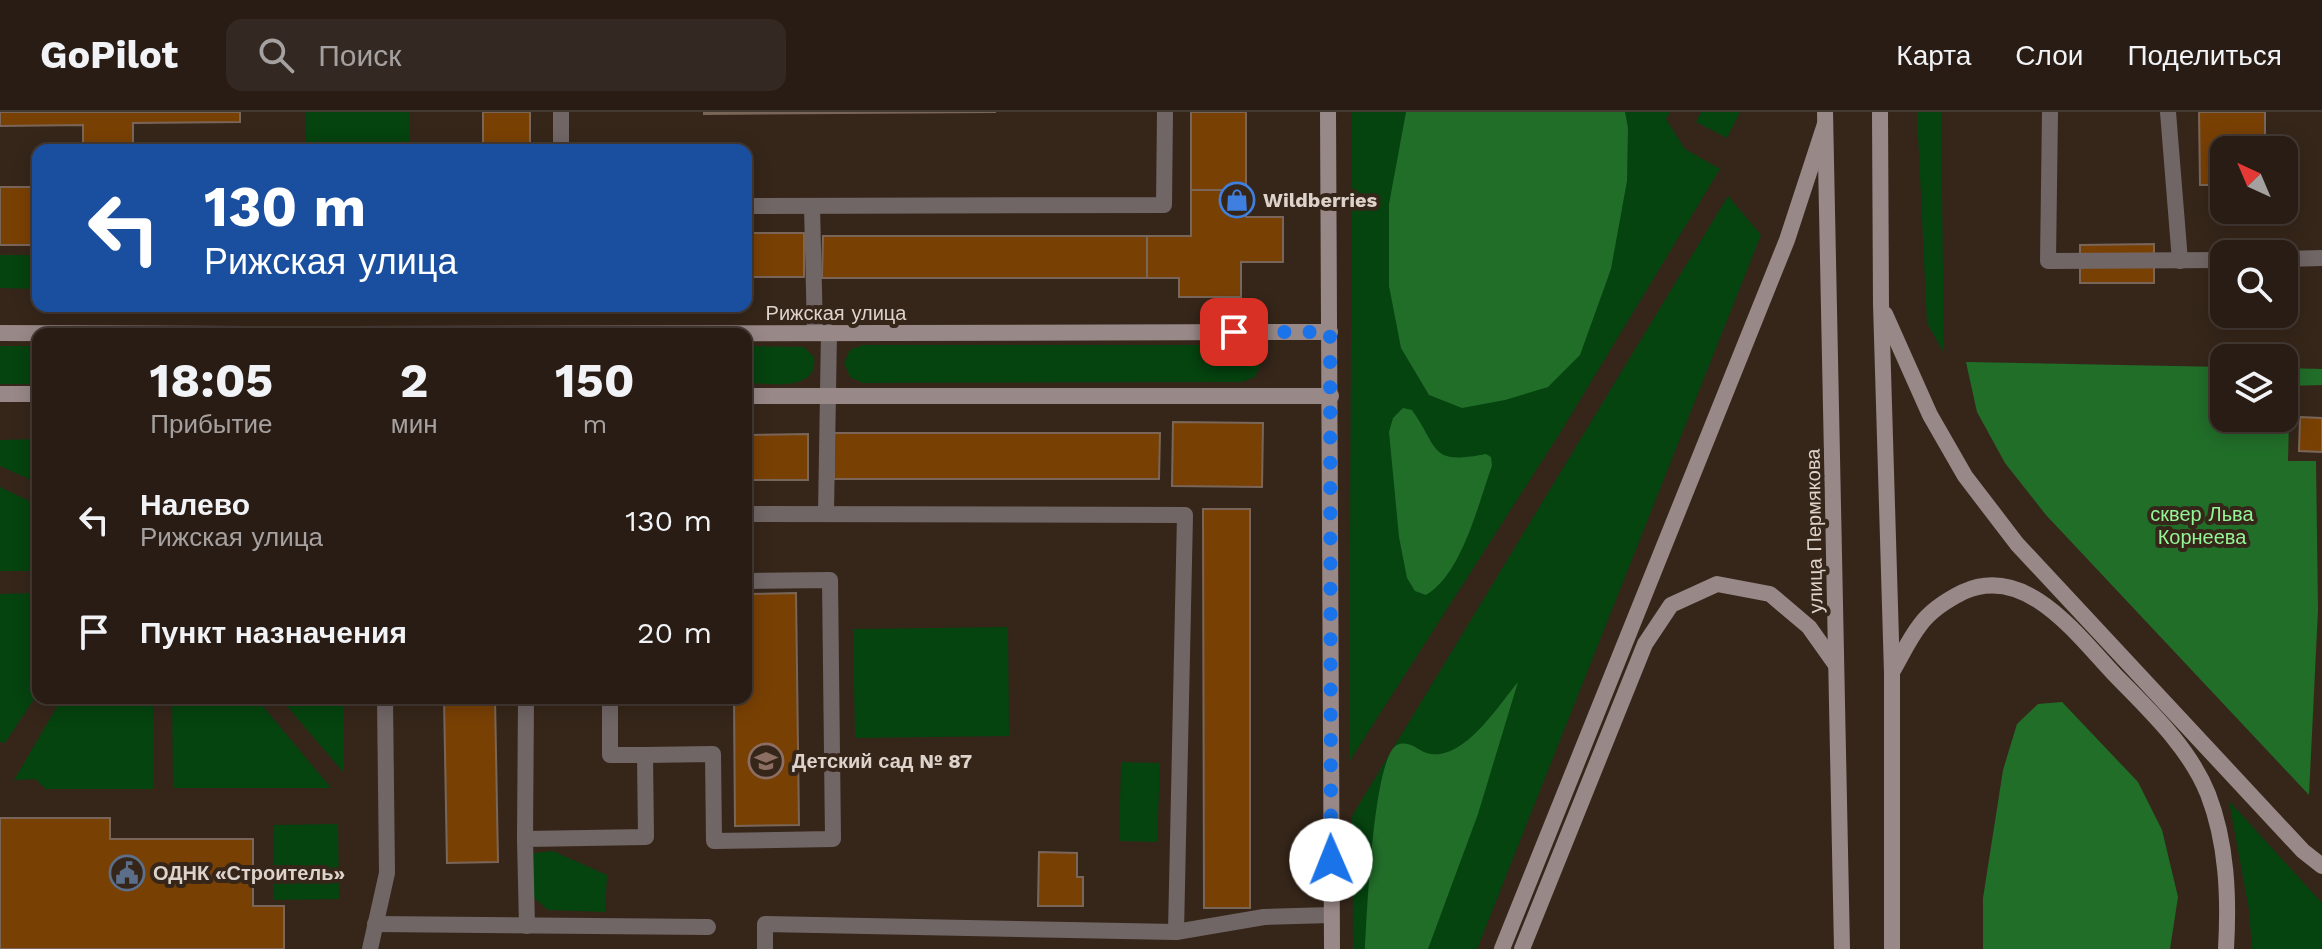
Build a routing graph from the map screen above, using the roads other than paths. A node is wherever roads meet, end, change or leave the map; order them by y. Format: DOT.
graph roads {
  1 [pos="561,112"];
  2 [pos="1165,112"];
  3 [pos="1328,112"];
  4 [pos="1880,112"];
  5 [pos="2050,112"];
  6 [pos="2168,112"];
  7 [pos="1825,118"];
  8 [pos="561,144"];
  9 [pos="752,206"];
  10 [pos="812,206"];
  11 [pos="2322,258"];
  12 [pos="2298,259"];
  13 [pos="2210,260"];
  14 [pos="2180,261"];
  15 [pos="1881,304"];
  16 [pos="752,332"];
  17 [pos="822,332"];
  18 [pos="1330,332"];
  19 [pos="0,333"];
  20 [pos="32,333"];
  21 [pos="0,394"];
  22 [pos="32,394"];
  23 [pos="752,396"];
  24 [pos="828,396"];
  25 [pos="1331,396"];
  26 [pos="826,513"];
  27 [pos="752,514"];
  28 [pos="752,581"];
  29 [pos="1837,667"];
  30 [pos="1892,673"];
  31 [pos="385,704"];
  32 [pos="526,704"];
  33 [pos="610,704"];
  34 [pos="645,755"];
  35 [pos="525,839"];
  36 [pos="2322,866"];
  37 [pos="1331,915"];
  38 [pos="375,924"];
  39 [pos="527,926"];
  40 [pos="708,927"];
  41 [pos="1176,932"];
  42 [pos="370,949"];
  43 [pos="765,949"];
  44 [pos="1332,949"];
  45 [pos="1502,949"];
  46 [pos="1522,949"];
  47 [pos="1842,949"];
  48 [pos="1892,949"];
  49 [pos="2226,949"];
  1 -- 8 [label="street"];
  2 -- 10 [label="street"];
  3 -- 18 [label="main road"];
  4 -- 15 [label="main road"];
  5 -- 14 [label="street"];
  6 -- 14 [label="street"];
  7 -- 29 [label="main road, улица Пермякова"];
  7 -- 45 [label="main road"];
  9 -- 10 [label="street"];
  10 -- 17 [label="street"];
  11 -- 12 [label="street"];
  13 -- 14 [label="street"];
  15 -- 30 [label="main road"];
  15 -- 36 [label="main road"];
  16 -- 17 [label="main road, Рижская улица"];
  17 -- 18 [label="main road, Рижская улица"];
  17 -- 24 [label="street"];
  18 -- 25 [label="main road"];
  19 -- 20 [label="main road"];
  21 -- 22 [label="main road"];
  23 -- 24 [label="main road"];
  24 -- 25 [label="main road"];
  24 -- 26 [label="street"];
  25 -- 37 [label="main road"];
  26 -- 27 [label="street"];
  26 -- 41 [label="street"];
  28 -- 34 [label="street"];
  29 -- 46 [label="main road"];
  29 -- 47 [label="main road, улица Пермякова"];
  30 -- 48 [label="main road"];
  30 -- 49 [label="main road"];
  31 -- 38 [label="street"];
  32 -- 35 [label="street"];
  33 -- 34 [label="street"];
  34 -- 35 [label="street"];
  35 -- 39 [label="street"];
  37 -- 41 [label="street"];
  37 -- 44 [label="main road"];
  38 -- 39 [label="street"];
  38 -- 42 [label="street"];
  39 -- 40 [label="street"];
  41 -- 43 [label="street"];
}
